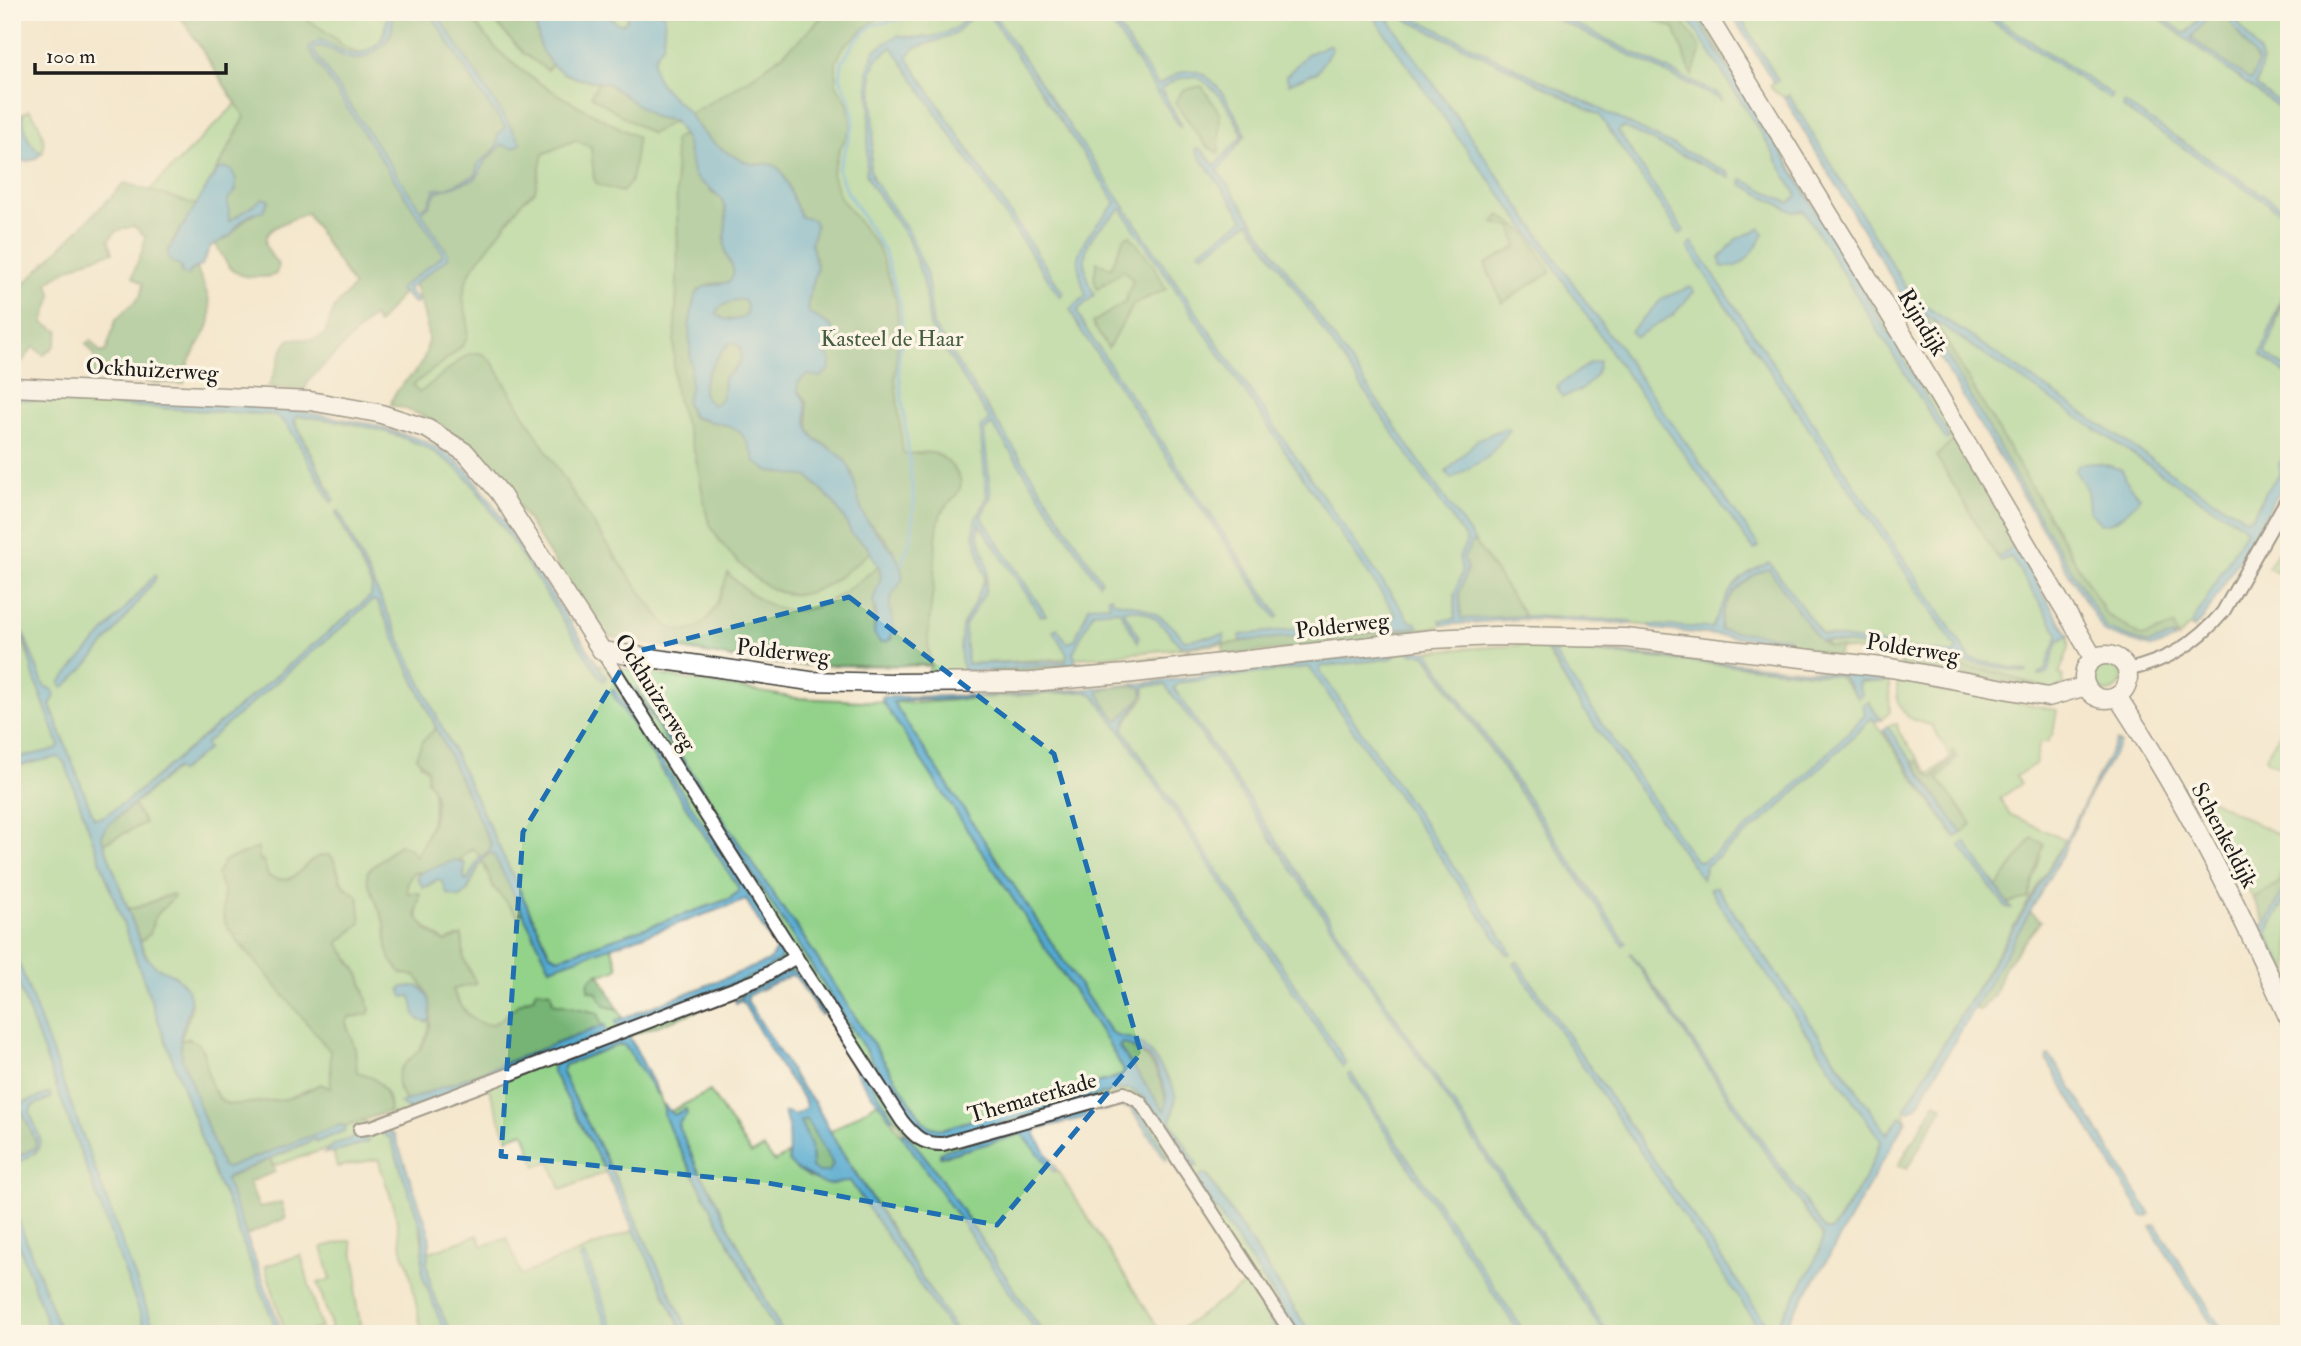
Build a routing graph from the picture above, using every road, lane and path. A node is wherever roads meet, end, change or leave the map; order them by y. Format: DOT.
graph roads {
  1 [pos="1705,12"];
  2 [pos="12,387"];
  3 [pos="2289,496"];
  4 [pos="602,651"];
  5 [pos="2094,659"];
  6 [pos="2127,670"];
  7 [pos="2086,686"];
  8 [pos="2117,696"];
  9 [pos="796,957"];
  10 [pos="2289,1019"];
  11 [pos="360,1129"];
  12 [pos="1292,1334"];
  1 -- 5 [label="street, Rijndijk"];
  2 -- 4 [label="street, Ockhuizerweg"];
  3 -- 6 [label="street"];
  4 -- 7 [label="street, Polderweg"];
  4 -- 9 [label="street, Ockhuizerweg"];
  5 -- 6 [label="street"];
  5 -- 7 [label="street"];
  6 -- 8 [label="street"];
  7 -- 8 [label="street"];
  8 -- 10 [label="street, Schenkeldijk"];
  9 -- 11 [label="street"];
  9 -- 12 [label="street, Thematerkade"];
}
